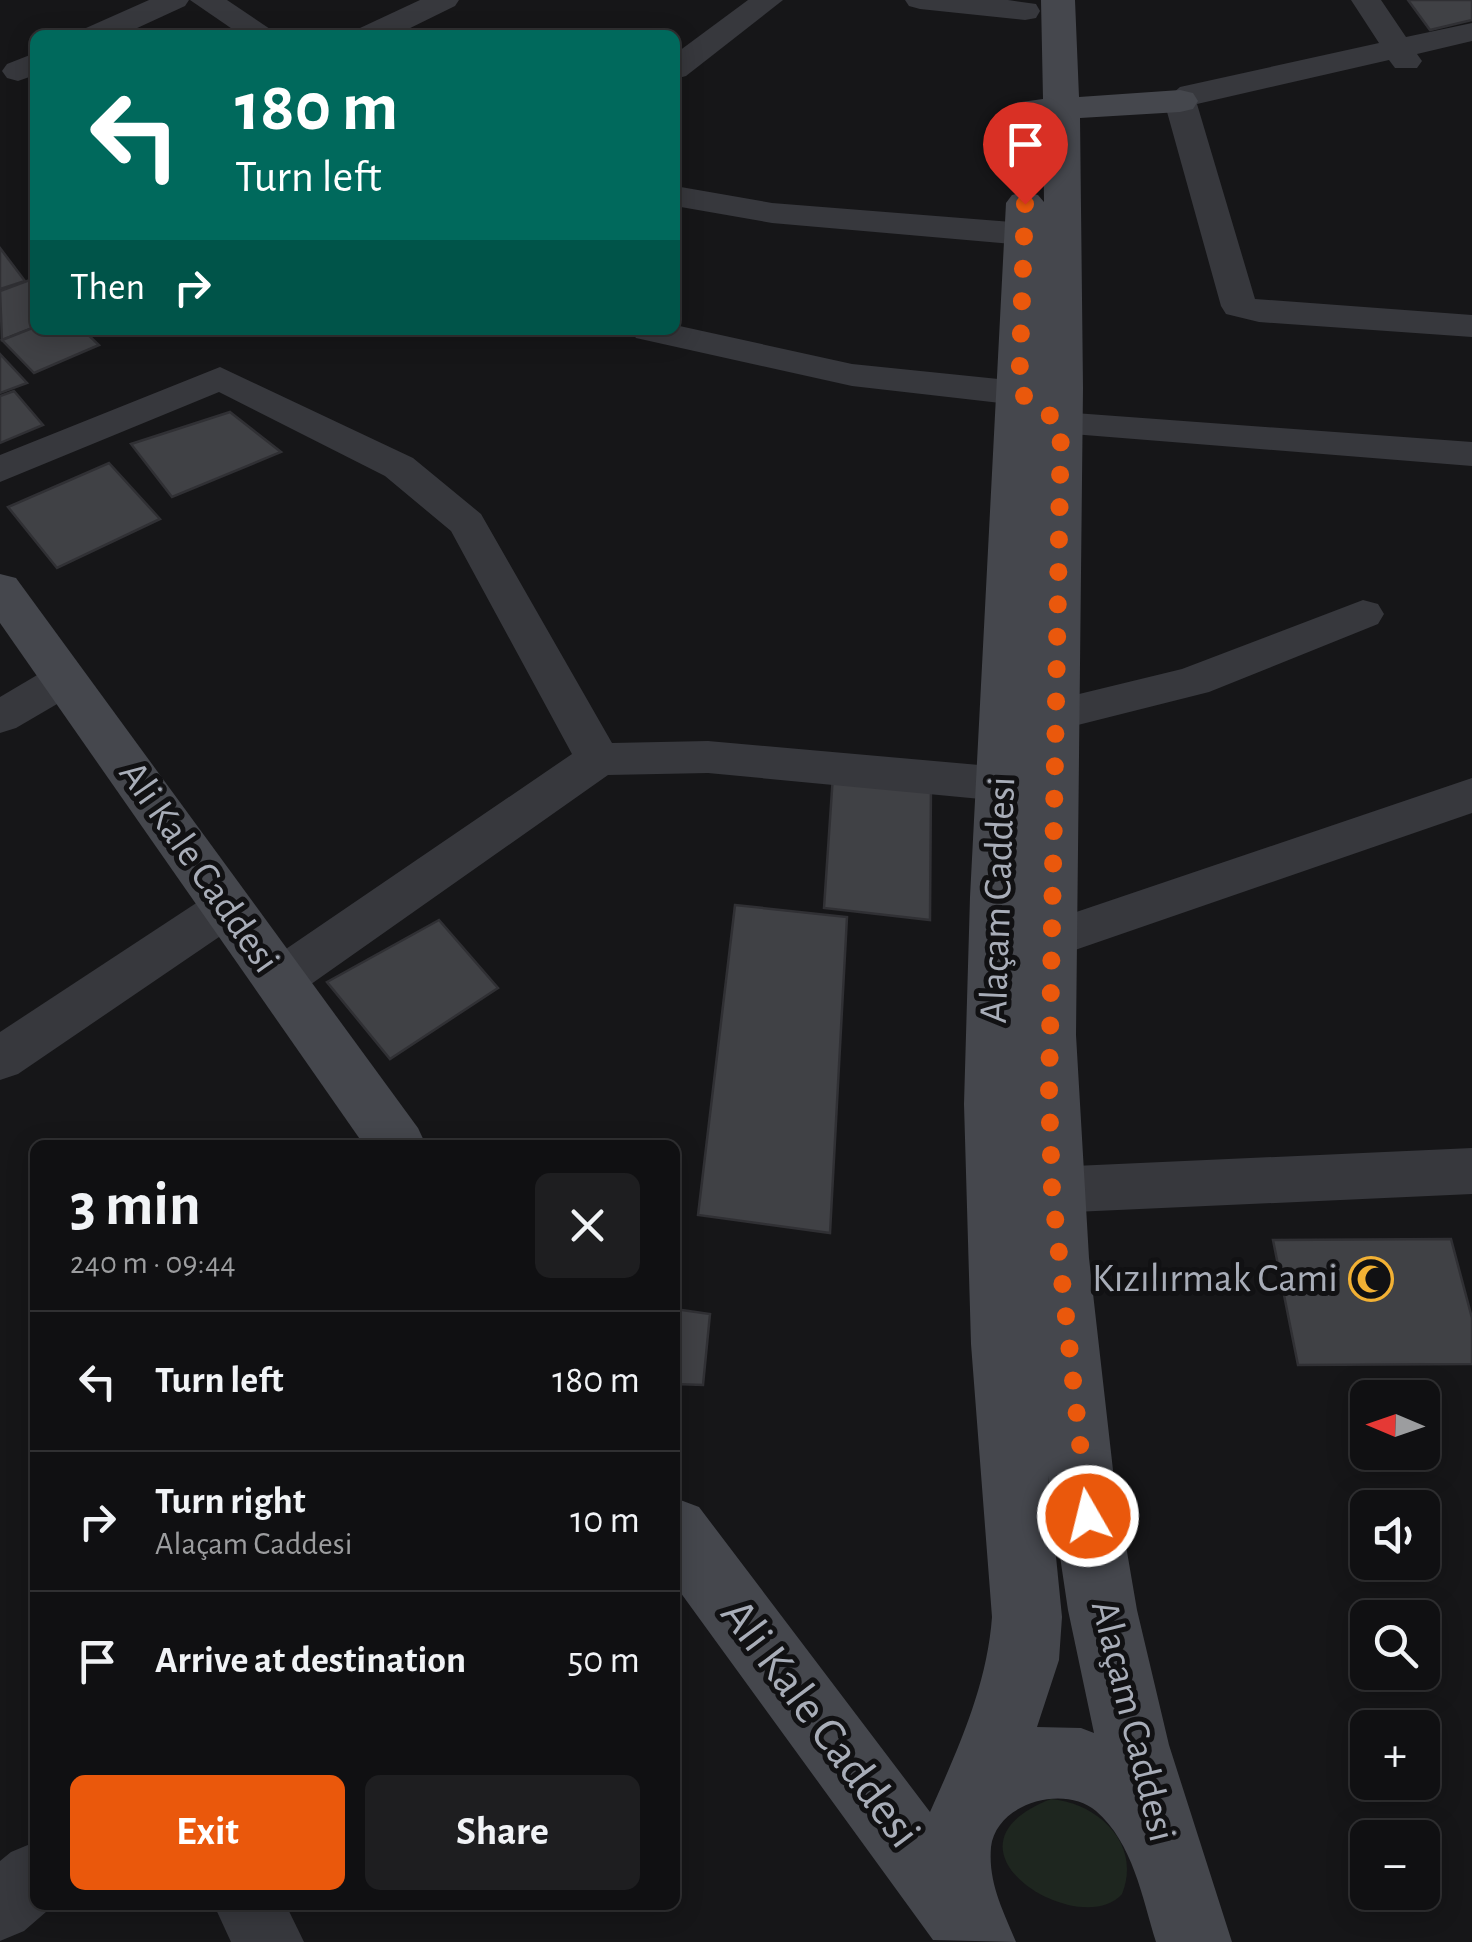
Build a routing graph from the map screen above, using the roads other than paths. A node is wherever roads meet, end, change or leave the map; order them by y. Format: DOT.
graph roads {
  1 [pos="174,0"];
  2 [pos="205,0"];
  3 [pos="444,0"];
  4 [pos="768,0"];
  5 [pos="920,0"];
  6 [pos="1366,0"];
  7 [pos="1036,4"];
  8 [pos="108,30"];
  9 [pos="256,30"];
  10 [pos="381,30"];
  11 [pos="1472,32"];
  12 [pos="1402,54"];
  13 [pos="680,65"];
  14 [pos="1180,102"];
  15 [pos="1044,112"];
  16 [pos="680,197"];
  17 [pos="1025,234"];
  18 [pos="1472,326"];
  19 [pos="672,335"];
  20 [pos="1032,419"];
  21 [pos="1472,454"];
  22 [pos="0,470"];
  23 [pos="0,589"];
  24 [pos="1363,614"];
  25 [pos="65,679"];
  26 [pos="1054,715"];
  27 [pos="0,717"];
  28 [pos="598,759"];
  29 [pos="1002,784"];
  30 [pos="1472,795"];
  31 [pos="227,907"];
  32 [pos="996,936"];
  33 [pos="1049,940"];
  34 [pos="279,980"];
  35 [pos="0,1059"];
  36 [pos="393,1140"];
  37 [pos="1472,1171"];
  38 [pos="1052,1190"];
  39 [pos="680,1537"];
  40 [pos="980,1791"];
  41 [pos="1168,1861"];
  42 [pos="30,1880"];
  43 [pos="0,1907"];
  44 [pos="251,1910"];
  45 [pos="971,1930"];
  46 [pos="269,1942"];
  47 [pos="1159,1942"];
  48 [pos="1194,1942"];
  1 -- 8 [label="street"];
  2 -- 9 [label="street"];
  3 -- 10 [label="street"];
  4 -- 13 [label="street"];
  5 -- 7 [label="street"];
  6 -- 12 [label="street"];
  7 -- 15 [label="main road, Alaçam Caddesi"];
  11 -- 12 [label="street"];
  12 -- 14 [label="street"];
  14 -- 15 [label="main road"];
  14 -- 18 [label="street"];
  15 -- 17 [label="main road, Alaçam Caddesi"];
  15 -- 20 [label="main road, Alaçam Caddesi"];
  16 -- 17 [label="street"];
  17 -- 20 [label="main road, Alaçam Caddesi"];
  19 -- 20 [label="street"];
  20 -- 21 [label="street"];
  20 -- 26 [label="main road, Alaçam Caddesi"];
  20 -- 29 [label="main road, Alaçam Caddesi"];
  22 -- 28 [label="street"];
  23 -- 25 [label="main road, Ali Kale Caddesi"];
  24 -- 26 [label="street"];
  25 -- 27 [label="street"];
  25 -- 31 [label="main road, Ali Kale Caddesi"];
  26 -- 33 [label="main road, Alaçam Caddesi"];
  28 -- 29 [label="street"];
  28 -- 34 [label="street"];
  29 -- 32 [label="main road, Alaçam Caddesi"];
  30 -- 33 [label="street"];
  31 -- 34 [label="main road, Ali Kale Caddesi"];
  31 -- 35 [label="street"];
  32 -- 33 [label="main road"];
  32 -- 40 [label="main road, Alaçam Caddesi"];
  33 -- 38 [label="main road, Alaçam Caddesi"];
  34 -- 36 [label="main road, Ali Kale Caddesi"];
  37 -- 38 [label="street"];
  38 -- 41 [label="main road, Alaçam Caddesi"];
  39 -- 45 [label="main road, Ali Kale Caddesi"];
  40 -- 41 [label="main road"];
  40 -- 45 [label="main road, Alaçam Caddesi"];
  41 -- 47 [label="main road"];
  41 -- 48 [label="main road, Alaçam Caddesi"];
  42 -- 43 [label="street"];
  44 -- 46 [label="street"];
}
